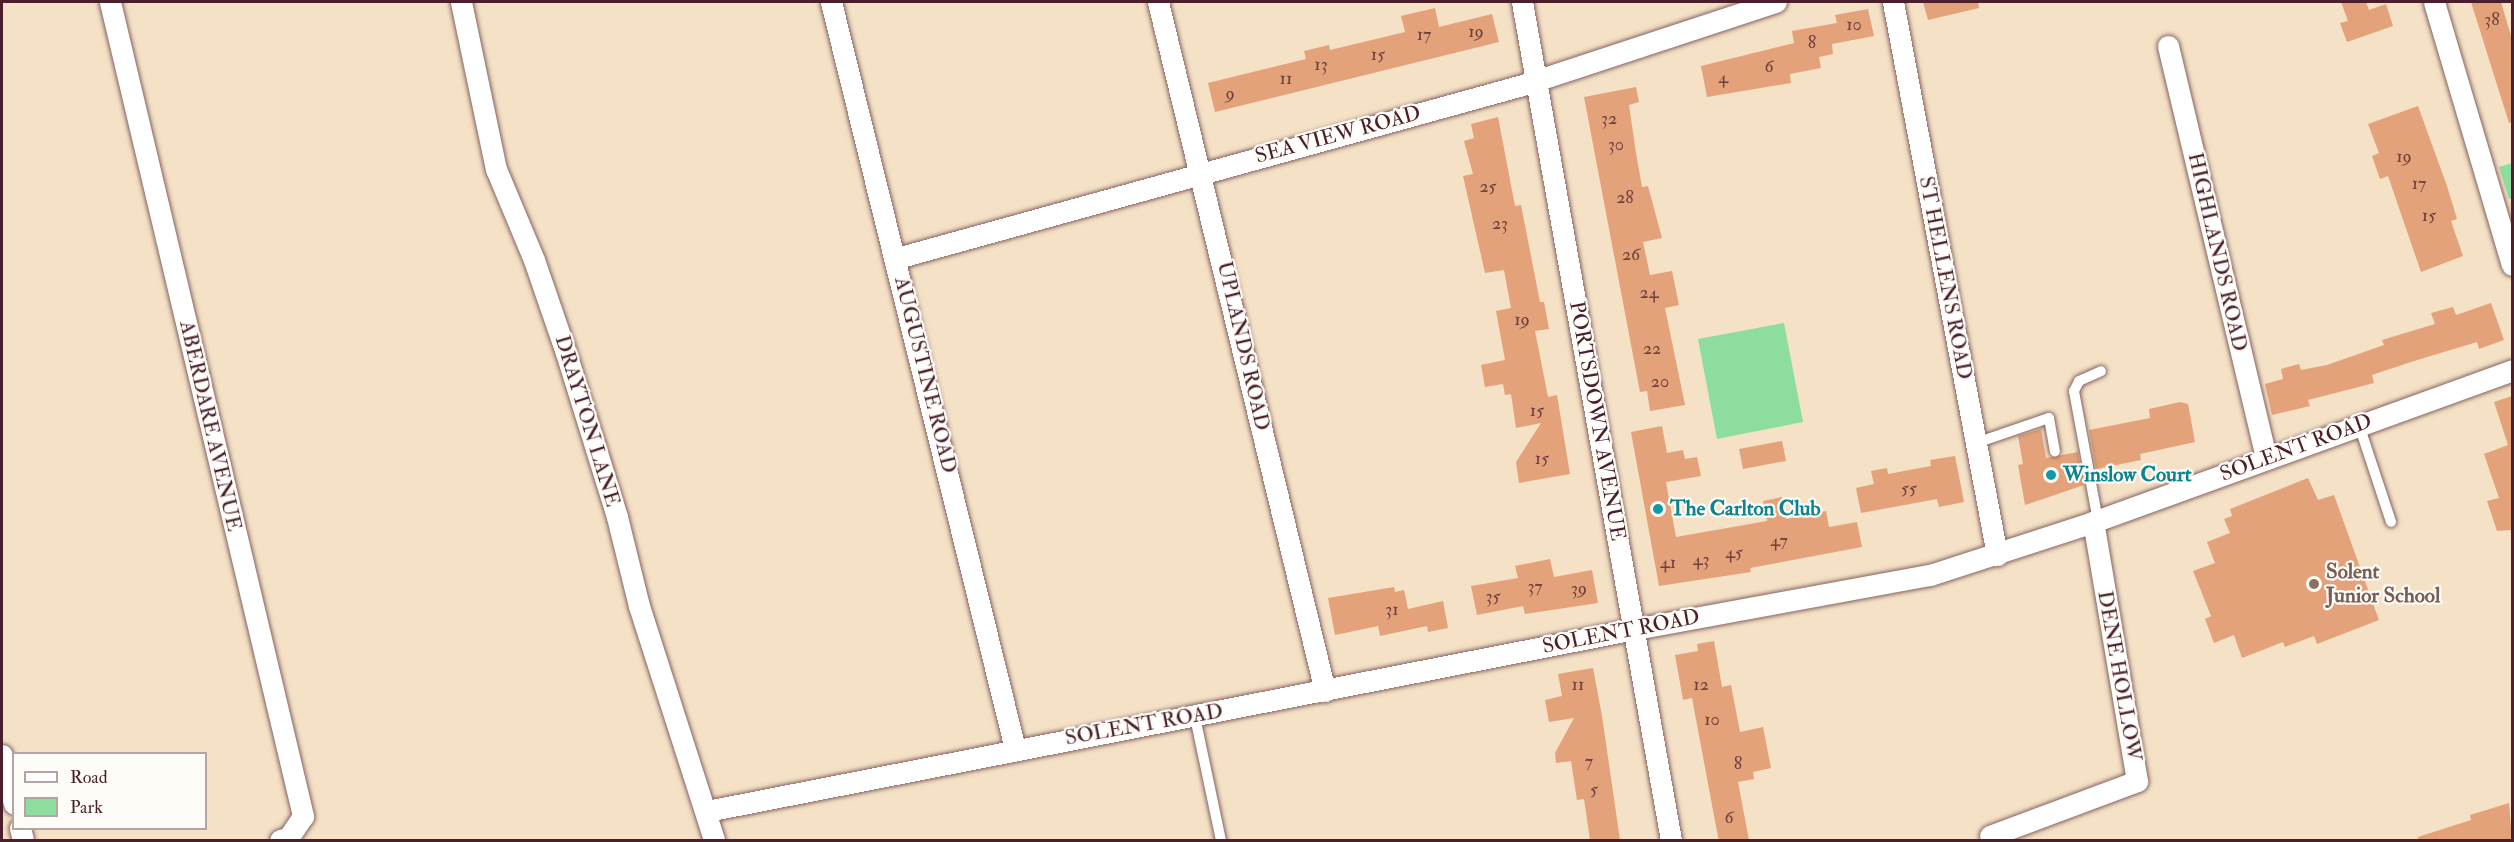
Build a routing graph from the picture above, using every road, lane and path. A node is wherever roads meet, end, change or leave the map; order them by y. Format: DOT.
graph roads {
  1 [pos="110,2"];
  2 [pos="465,2"];
  3 [pos="831,2"];
  4 [pos="1158,2"];
  5 [pos="1522,2"];
  6 [pos="1776,2"];
  7 [pos="1893,2"];
  8 [pos="2434,2"];
  9 [pos="2168,46"];
  10 [pos="1536,81"];
  11 [pos="1202,172"];
  12 [pos="897,258"];
  13 [pos="2512,265"];
  14 [pos="2512,370"];
  15 [pos="2101,371"];
  16 [pos="2359,425"];
  17 [pos="1977,443"];
  18 [pos="2055,451"];
  19 [pos="2266,458"];
  20 [pos="2096,522"];
  21 [pos="2391,522"];
  22 [pos="1997,555"];
  23 [pos="1635,629"];
  24 [pos="1325,691"];
  25 [pos="1195,717"];
  26 [pos="1015,749"];
  27 [pos="2,755"];
  28 [pos="12,796"];
  29 [pos="707,811"];
  30 [pos="1990,836"];
  31 [pos="280,840"];
  32 [pos="714,840"];
  33 [pos="1221,840"];
  34 [pos="1671,840"];
  1 -- 31 [label="street, ABERDARE AVENUE"];
  2 -- 29 [label="street, DRAYTON LANE"];
  3 -- 12 [label="street, AUGUSTINE ROAD"];
  4 -- 11 [label="street, UPLANDS ROAD"];
  5 -- 10 [label="street, PORTSDOWN AVENUE"];
  6 -- 10 [label="street, SEA VIEW ROAD"];
  7 -- 17 [label="street, ST HELLENS ROAD"];
  8 -- 13 [label="street"];
  9 -- 19 [label="street, HIGHLANDS ROAD"];
  10 -- 11 [label="street, SEA VIEW ROAD"];
  10 -- 23 [label="street, PORTSDOWN AVENUE"];
  11 -- 12 [label="street, SEA VIEW ROAD"];
  11 -- 24 [label="street, UPLANDS ROAD"];
  12 -- 26 [label="street, AUGUSTINE ROAD"];
  14 -- 16 [label="street, SOLENT ROAD"];
  15 -- 20 [label="lane"];
  16 -- 19 [label="street, SOLENT ROAD"];
  16 -- 21 [label="lane"];
  17 -- 18 [label="lane"];
  17 -- 22 [label="street, ST HELLENS ROAD"];
  19 -- 20 [label="street, SOLENT ROAD"];
  20 -- 22 [label="street, SOLENT ROAD"];
  20 -- 30 [label="street, DENE HOLLOW"];
  22 -- 23 [label="street, SOLENT ROAD"];
  23 -- 24 [label="street, SOLENT ROAD"];
  23 -- 34 [label="street, PORTSDOWN AVENUE"];
  24 -- 25 [label="street, SOLENT ROAD"];
  25 -- 26 [label="street, SOLENT ROAD"];
  25 -- 33 [label="lane"];
  26 -- 29 [label="street, SOLENT ROAD"];
  27 -- 28 [label="street"];
  29 -- 32 [label="street, DRAYTON LANE"];
}
